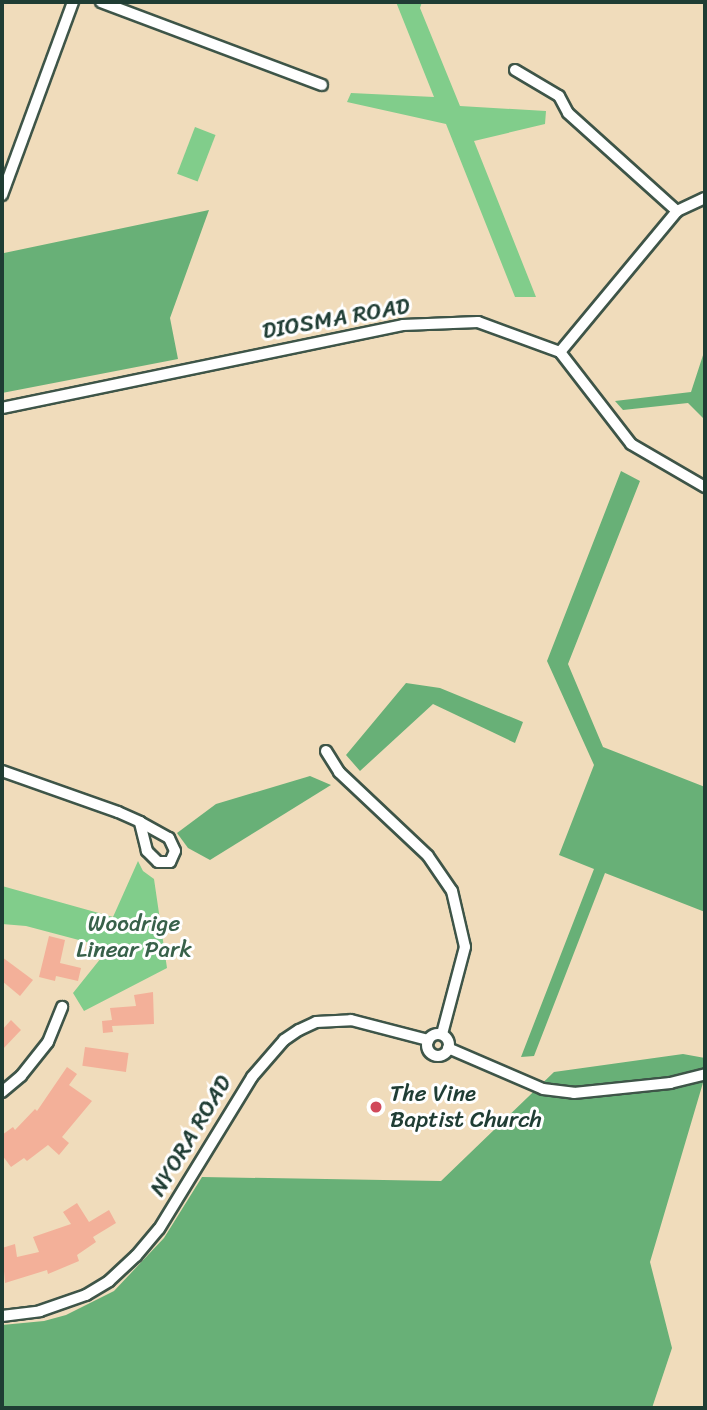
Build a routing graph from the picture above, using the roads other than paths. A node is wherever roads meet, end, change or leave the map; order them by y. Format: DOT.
graph roads {
  1 [pos="74,2"];
  2 [pos="101,2"];
  3 [pos="515,70"];
  4 [pos="322,85"];
  5 [pos="2,195"];
  6 [pos="705,198"];
  7 [pos="677,211"];
  8 [pos="560,352"];
  9 [pos="2,408"];
  10 [pos="705,487"];
  11 [pos="326,751"];
  12 [pos="2,771"];
  13 [pos="140,822"];
  14 [pos="62,1007"];
  15 [pos="442,1034"];
  16 [pos="428,1040"];
  17 [pos="448,1048"];
  18 [pos="705,1074"];
  19 [pos="2,1092"];
  20 [pos="2,1316"];
  1 -- 5 [label="street"];
  2 -- 4 [label="street"];
  3 -- 7 [label="street"];
  6 -- 7 [label="street"];
  7 -- 8 [label="street"];
  8 -- 9 [label="street, DIOSMA ROAD"];
  8 -- 10 [label="street"];
  11 -- 15 [label="street"];
  12 -- 13 [label="street"];
  14 -- 19 [label="street"];
  15 -- 16 [label="street"];
  15 -- 17 [label="street"];
  16 -- 17 [label="street"];
  16 -- 20 [label="street, NYORA ROAD"];
  17 -- 18 [label="street"];
}
